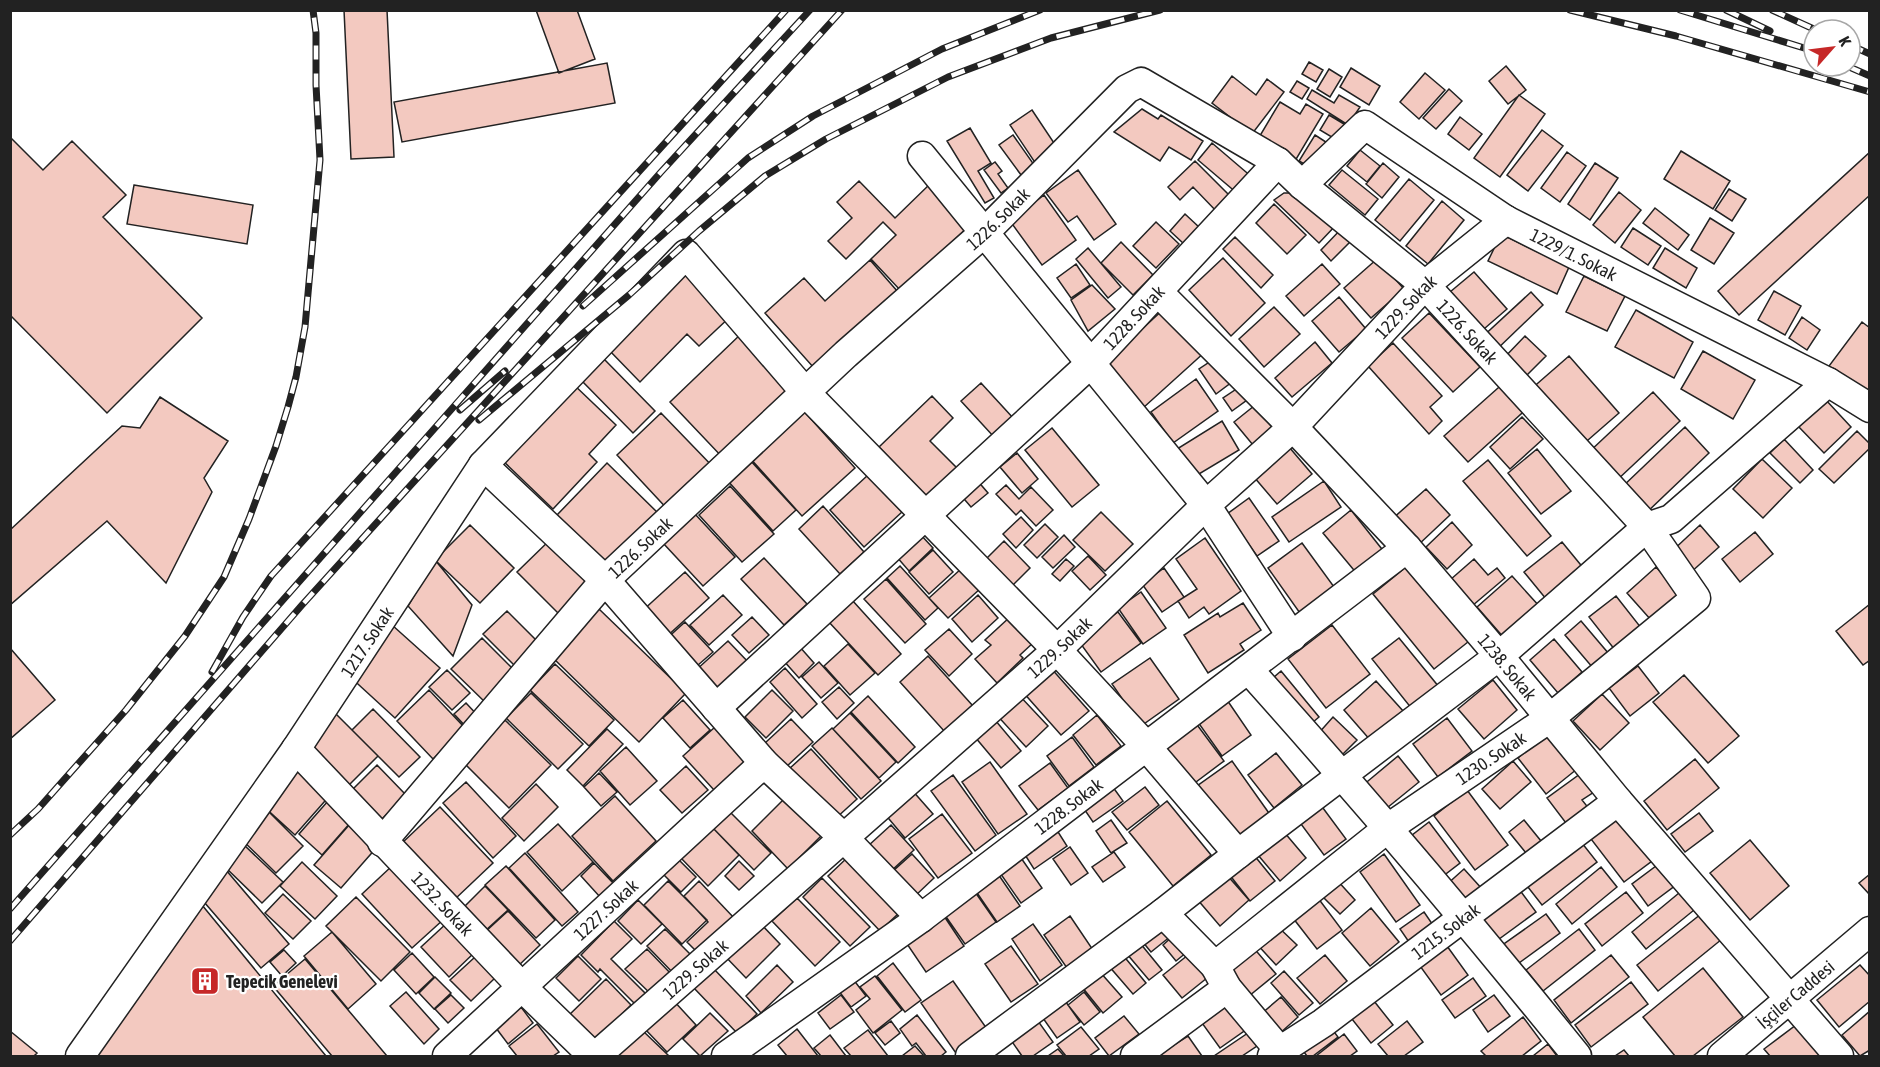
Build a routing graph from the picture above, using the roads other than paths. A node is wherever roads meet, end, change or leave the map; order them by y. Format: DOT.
graph roads {
  1 [pos="922,156"];
  2 [pos="1278,162"];
  3 [pos="1302,185"];
  4 [pos="1506,220"];
  5 [pos="985,232"];
  6 [pos="1425,285"];
  7 [pos="1158,292"];
  8 [pos="1090,364"];
  9 [pos="1828,382"];
  10 [pos="805,392"];
  11 [pos="1869,408"];
  12 [pos="1293,427"];
  13 [pos="483,465"];
  14 [pos="1206,505"];
  15 [pos="927,515"];
  16 [pos="1647,527"];
  17 [pos="1407,548"];
  18 [pos="605,580"];
  19 [pos="1292,637"];
  20 [pos="1057,650"];
  21 [pos="1499,656"];
  22 [pos="1249,670"];
  23 [pos="716,708"];
  24 [pos="1550,718"];
  25 [pos="1146,746"];
  26 [pos="296,749"];
  27 [pos="764,763"];
  28 [pos="1343,775"];
  29 [pos="1618,801"];
  30 [pos="1388,828"];
  31 [pos="845,839"];
  32 [pos="382,842"];
  33 [pos="1238,854"];
  34 [pos="1163,913"];
  35 [pos="1464,916"];
  36 [pos="921,918"];
  37 [pos="1869,931"];
  38 [pos="1221,977"];
  39 [pos="523,988"];
  40 [pos="1790,999"];
  41 [pos="986,1052"];
  42 [pos="1278,1055"];
  43 [pos="81,1056"];
  44 [pos="447,1056"];
  45 [pos="594,1056"];
  46 [pos="726,1056"];
  47 [pos="1135,1056"];
  48 [pos="1577,1056"];
  49 [pos="1722,1056"];
  50 [pos="1839,1056"];
  1 -- 5 [label="street"];
  2 -- 3 [label="street, 1226. Sokak"];
  2 -- 5 [label="street, 1226. Sokak"];
  2 -- 7 [label="street, 1228. Sokak"];
  3 -- 4 [label="street, 1229/1. Sokak"];
  3 -- 6 [label="street, 1226. Sokak"];
  4 -- 6 [label="street, 1229. Sokak"];
  4 -- 9 [label="street, 1229/1. Sokak"];
  5 -- 8 [label="street"];
  5 -- 10 [label="street, 1226. Sokak"];
  6 -- 12 [label="street, 1229. Sokak"];
  6 -- 16 [label="street, 1226. Sokak"];
  7 -- 8 [label="street, 1228. Sokak"];
  7 -- 12 [label="street, 1238. Sokak"];
  8 -- 14 [label="street"];
  8 -- 15 [label="street, 1228. Sokak"];
  9 -- 11 [label="street, 1229/1. Sokak"];
  9 -- 16 [label="street"];
  10 -- 13 [label="street, 1217. Sokak"];
  10 -- 15 [label="street"];
  10 -- 18 [label="street, 1226. Sokak"];
  12 -- 14 [label="street, 1229. Sokak"];
  12 -- 17 [label="street, 1238. Sokak"];
  13 -- 18 [label="street"];
  13 -- 26 [label="street, 1217. Sokak"];
  14 -- 19 [label="street"];
  14 -- 20 [label="street, 1229. Sokak"];
  15 -- 20 [label="street"];
  15 -- 23 [label="street, 1228. Sokak"];
  16 -- 21 [label="street"];
  16 -- 24 [label="street, 1230. Sokak"];
  17 -- 19 [label="street, 1228. Sokak"];
  17 -- 21 [label="street, 1238. Sokak"];
  18 -- 23 [label="street"];
  18 -- 32 [label="street, 1226. Sokak"];
  19 -- 22 [label="street, 1228. Sokak"];
  20 -- 25 [label="street"];
  20 -- 31 [label="street, 1229. Sokak"];
  21 -- 24 [label="street, 1238. Sokak"];
  21 -- 28 [label="street"];
  22 -- 25 [label="street, 1228. Sokak"];
  22 -- 28 [label="street"];
  23 -- 27 [label="street"];
  24 -- 29 [label="street, 1238. Sokak"];
  24 -- 30 [label="street, 1230. Sokak"];
  25 -- 33 [label="street"];
  25 -- 36 [label="street, 1228. Sokak"];
  26 -- 32 [label="street, 1232. Sokak"];
  26 -- 43 [label="street, 1217. Sokak"];
  27 -- 31 [label="street"];
  27 -- 39 [label="street, 1227. Sokak"];
  28 -- 30 [label="street"];
  28 -- 33 [label="street"];
  29 -- 35 [label="street, 1215. Sokak"];
  29 -- 40 [label="street, 1238. Sokak"];
  30 -- 35 [label="street"];
  30 -- 38 [label="street, 1230. Sokak"];
  31 -- 36 [label="street"];
  31 -- 45 [label="street, 1229. Sokak"];
  32 -- 39 [label="street, 1232. Sokak"];
  33 -- 34 [label="street"];
  34 -- 38 [label="street"];
  34 -- 41 [label="street"];
  35 -- 42 [label="street, 1215. Sokak"];
  35 -- 48 [label="street"];
  36 -- 46 [label="street, 1228. Sokak"];
  37 -- 40 [label="street, İşçiler Caddesi"];
  38 -- 42 [label="street"];
  38 -- 47 [label="street, 1230. Sokak"];
  39 -- 44 [label="street, 1227. Sokak"];
  39 -- 45 [label="street, 1232. Sokak"];
  40 -- 49 [label="street, İşçiler Caddesi"];
  40 -- 50 [label="street, 1238. Sokak"];
}
